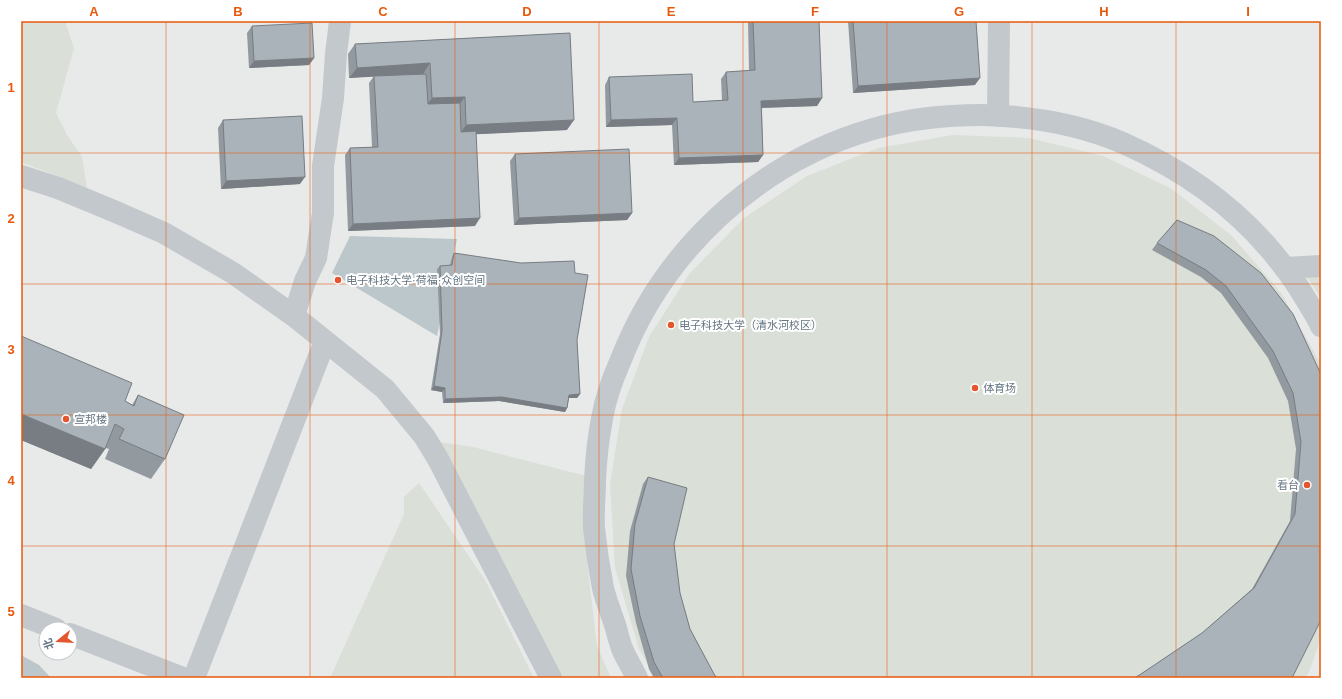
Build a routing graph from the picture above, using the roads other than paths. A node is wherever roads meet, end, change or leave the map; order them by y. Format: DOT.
graph roads {
  1 [pos="340,21"];
  2 [pos="1000,21"];
  3 [pos="998,116"];
  4 [pos="21,176"];
  5 [pos="1321,266"];
  6 [pos="1285,268"];
  7 [pos="294,316"];
  8 [pos="1321,326"];
  9 [pos="325,340"];
  10 [pos="21,615"];
  11 [pos="38,622"];
  12 [pos="78,637"];
  13 [pos="183,678"];
  14 [pos="194,678"];
  15 [pos="551,678"];
  16 [pos="637,678"];
  1 -- 7 [label="street"];
  2 -- 3 [label="street"];
  3 -- 6 [label="street"];
  3 -- 16 [label="street"];
  4 -- 7 [label="street"];
  5 -- 6 [label="street"];
  6 -- 8 [label="street"];
  7 -- 9 [label="street"];
  9 -- 14 [label="street"];
  9 -- 15 [label="street"];
  10 -- 11 [label="street"];
  12 -- 13 [label="street"];
}
